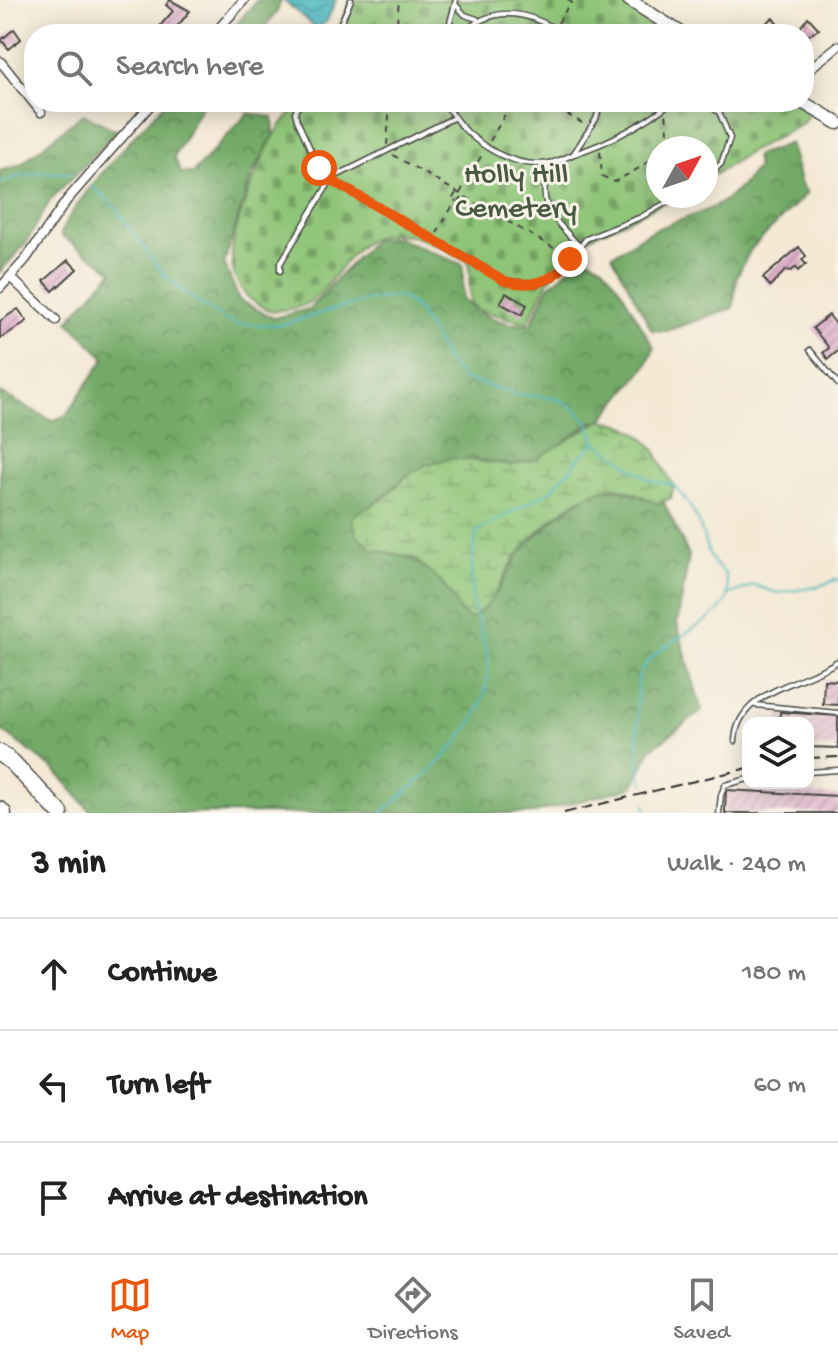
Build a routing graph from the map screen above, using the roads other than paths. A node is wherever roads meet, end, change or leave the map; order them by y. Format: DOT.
graph roads {
  1 [pos="244,0"];
  2 [pos="351,0"];
  3 [pos="629,0"];
  4 [pos="456,2"];
  5 [pos="480,20"];
  6 [pos="223,24"];
  7 [pos="340,24"];
  8 [pos="450,24"];
  9 [pos="475,24"];
  10 [pos="541,24"];
  11 [pos="667,24"];
  12 [pos="838,46"];
  13 [pos="0,61"];
  14 [pos="814,65"];
  15 [pos="24,91"];
  16 [pos="814,109"];
  17 [pos="144,112"];
  18 [pos="295,112"];
  19 [pos="450,112"];
  20 [pos="597,112"];
  21 [pos="658,112"];
  22 [pos="719,112"];
  23 [pos="453,118"];
  24 [pos="838,123"];
  25 [pos="573,155"];
  26 [pos="550,163"];
  27 [pos="718,166"];
  28 [pos="331,180"];
  29 [pos="657,208"];
  30 [pos="579,246"];
  31 [pos="280,271"];
  32 [pos="11,278"];
  33 [pos="0,288"];
  34 [pos="56,320"];
  35 [pos="810,350"];
  36 [pos="838,384"];
  37 [pos="838,661"];
  38 [pos="752,705"];
  39 [pos="838,713"];
  40 [pos="735,741"];
  41 [pos="0,753"];
  42 [pos="838,770"];
  43 [pos="814,772"];
  44 [pos="742,781"];
  45 [pos="60,813"];
  46 [pos="719,813"];
  1 -- 6 [label="street"];
  2 -- 7 [label="lane"];
  3 -- 11 [label="street"];
  4 -- 5 [label="lane"];
  4 -- 8 [label="lane"];
  5 -- 9 [label="lane"];
  5 -- 10 [label="lane"];
  12 -- 14 [label="street"];
  13 -- 15 [label="street"];
  16 -- 24 [label="street"];
  17 -- 32 [label="street"];
  18 -- 28 [label="lane"];
  19 -- 23 [label="lane"];
  20 -- 25 [label="lane"];
  21 -- 25 [label="lane"];
  22 -- 27 [label="lane"];
  23 -- 26 [label="lane"];
  23 -- 28 [label="lane"];
  25 -- 26 [label="lane"];
  26 -- 30 [label="lane"];
  28 -- 30 [label="lane"];
  28 -- 31 [label="lane"];
  29 -- 30 [label="lane"];
  32 -- 33 [label="street"];
  32 -- 34 [label="street"];
  35 -- 36 [label="lane"];
  37 -- 38 [label="lane"];
  38 -- 39 [label="lane"];
  38 -- 40 [label="lane"];
  41 -- 45 [label="highway"];
  42 -- 43 [label="lane"];
  44 -- 46 [label="lane"];
}
